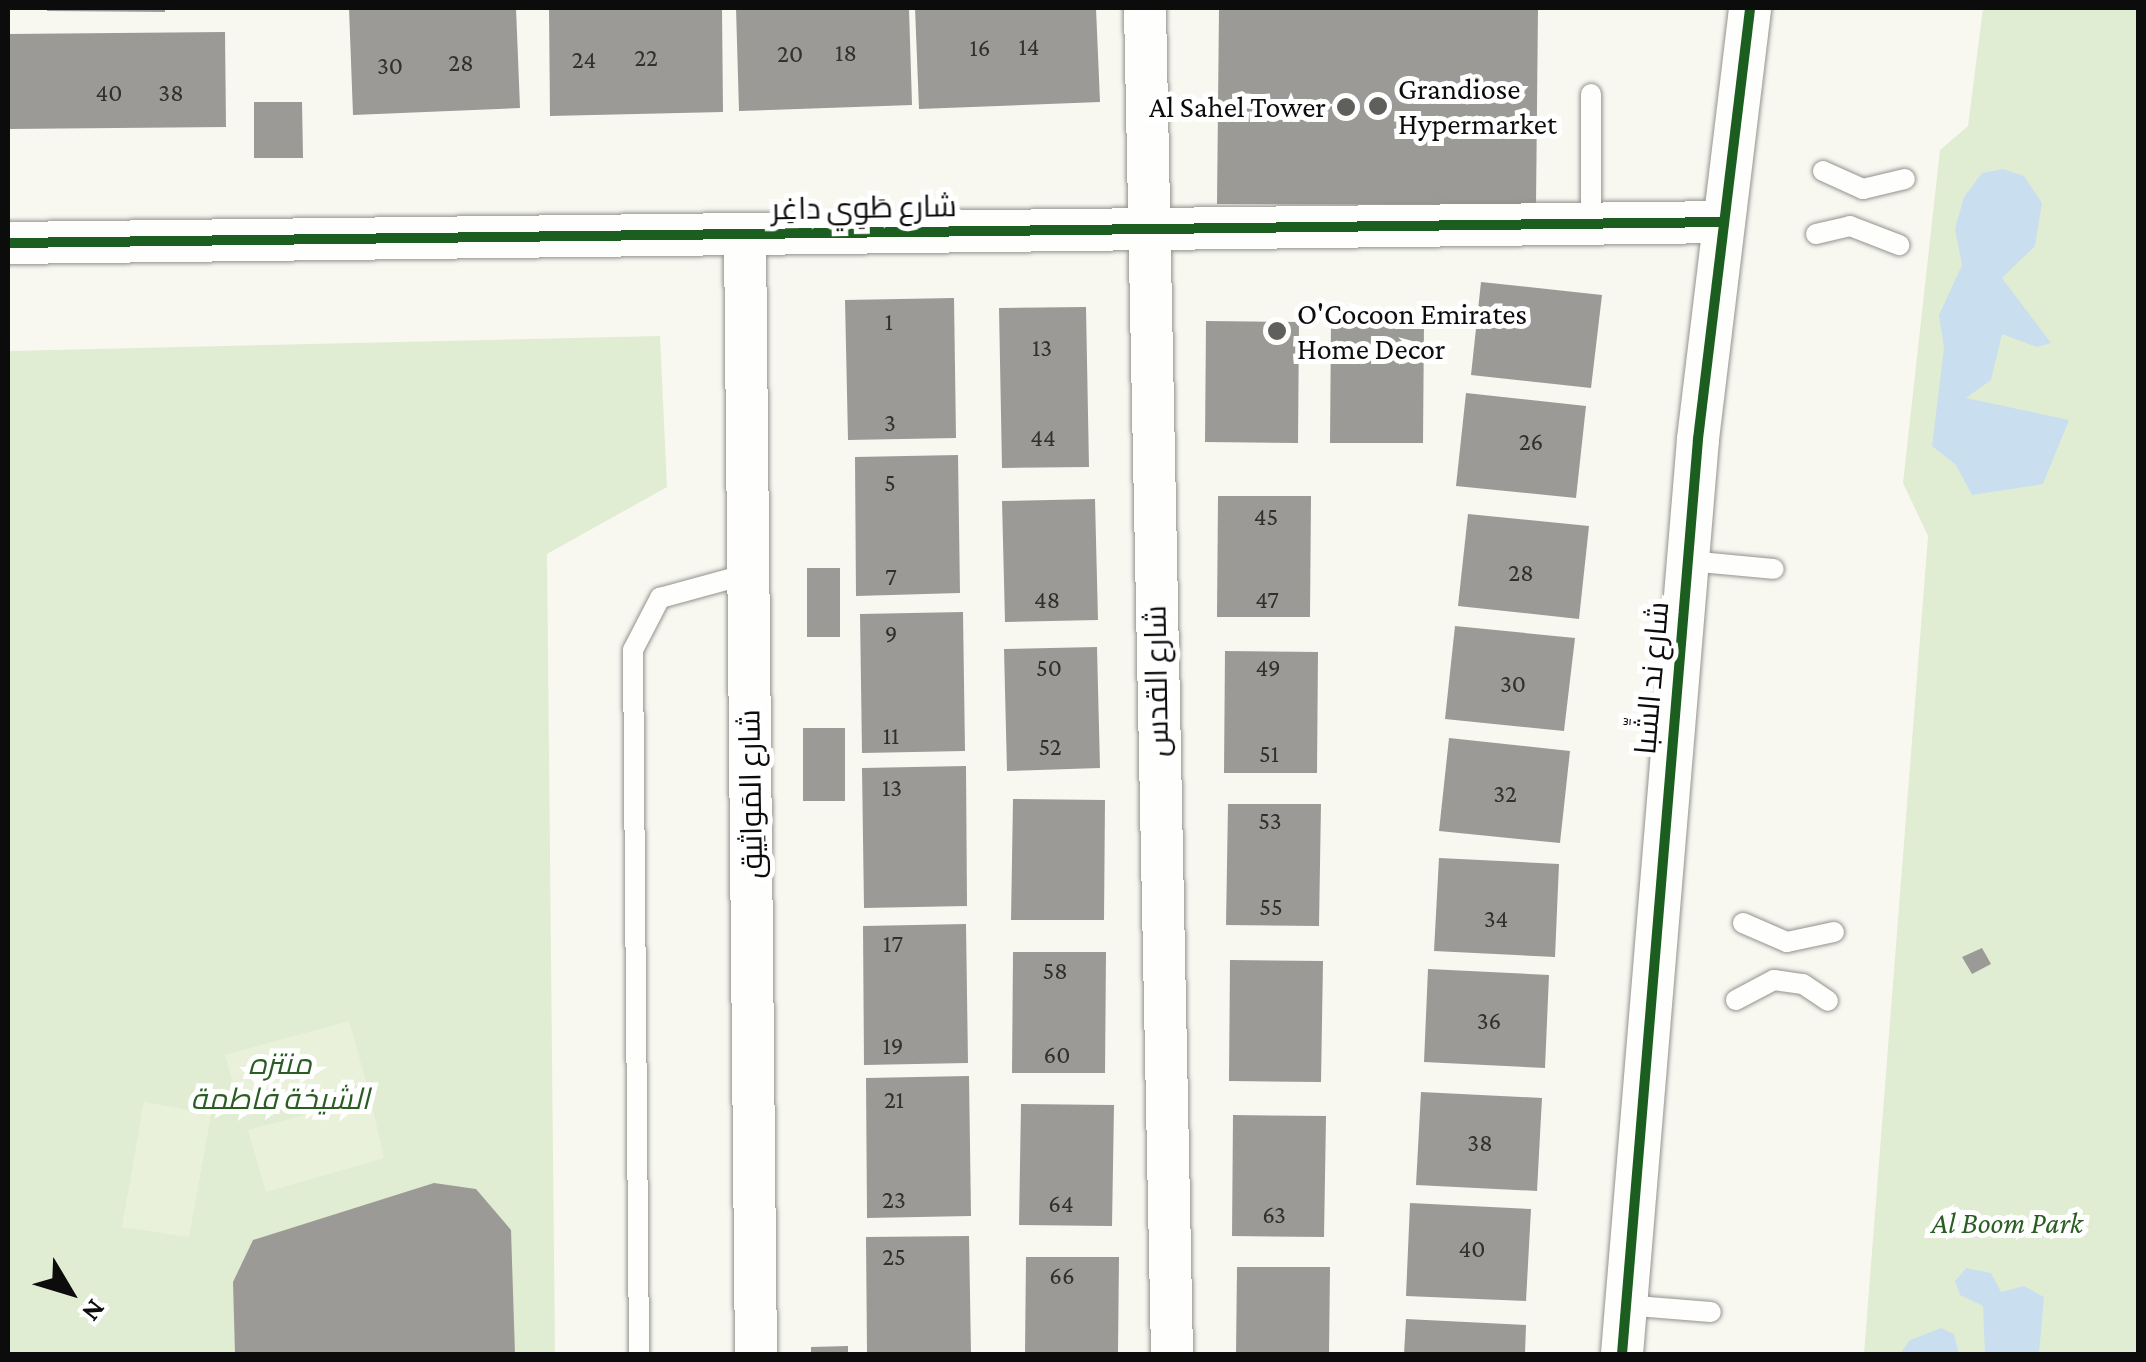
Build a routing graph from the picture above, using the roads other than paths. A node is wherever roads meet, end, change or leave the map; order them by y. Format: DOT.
graph roads {
  1 [pos="1144,8"];
  2 [pos="1750,8"];
  3 [pos="1591,94"];
  4 [pos="1823,172"];
  5 [pos="1905,179"];
  6 [pos="1722,222"];
  7 [pos="1590,224"];
  8 [pos="1147,229"];
  9 [pos="746,234"];
  10 [pos="1816,234"];
  11 [pos="8,244"];
  12 [pos="1898,245"];
  13 [pos="1688,561"];
  14 [pos="1774,569"];
  15 [pos="748,574"];
  16 [pos="1743,923"];
  17 [pos="1834,932"];
  18 [pos="1736,1000"];
  19 [pos="1828,1000"];
  20 [pos="1622,1304"];
  21 [pos="1711,1312"];
  22 [pos="639,1354"];
  23 [pos="756,1354"];
  24 [pos="1172,1354"];
  25 [pos="1622,1354"];
  1 -- 8 [label="street, شارع القدس"];
  2 -- 6 [label="street, شارع ند الشِّبا"];
  3 -- 7 [label="lane"];
  4 -- 5 [label="lane"];
  6 -- 7 [label="street, شارع طَوِي داغِر"];
  6 -- 13 [label="street, شارع ند الشِّبا"];
  7 -- 8 [label="street, شارع طَوِي داغِر"];
  8 -- 9 [label="street, شارع طَوِي داغِر"];
  8 -- 24 [label="street, شارع القدس"];
  9 -- 11 [label="street, شارع طَوِي داغِر"];
  9 -- 15 [label="street, شارع المَواثِيق"];
  10 -- 12 [label="lane"];
  13 -- 14 [label="lane"];
  13 -- 20 [label="street, شارع ند الشِّبا"];
  15 -- 22 [label="lane"];
  15 -- 23 [label="street, شارع المَواثِيق"];
  16 -- 17 [label="lane"];
  18 -- 19 [label="lane"];
  20 -- 21 [label="lane"];
  20 -- 25 [label="street, شارع ند الشِّبا"];
}
